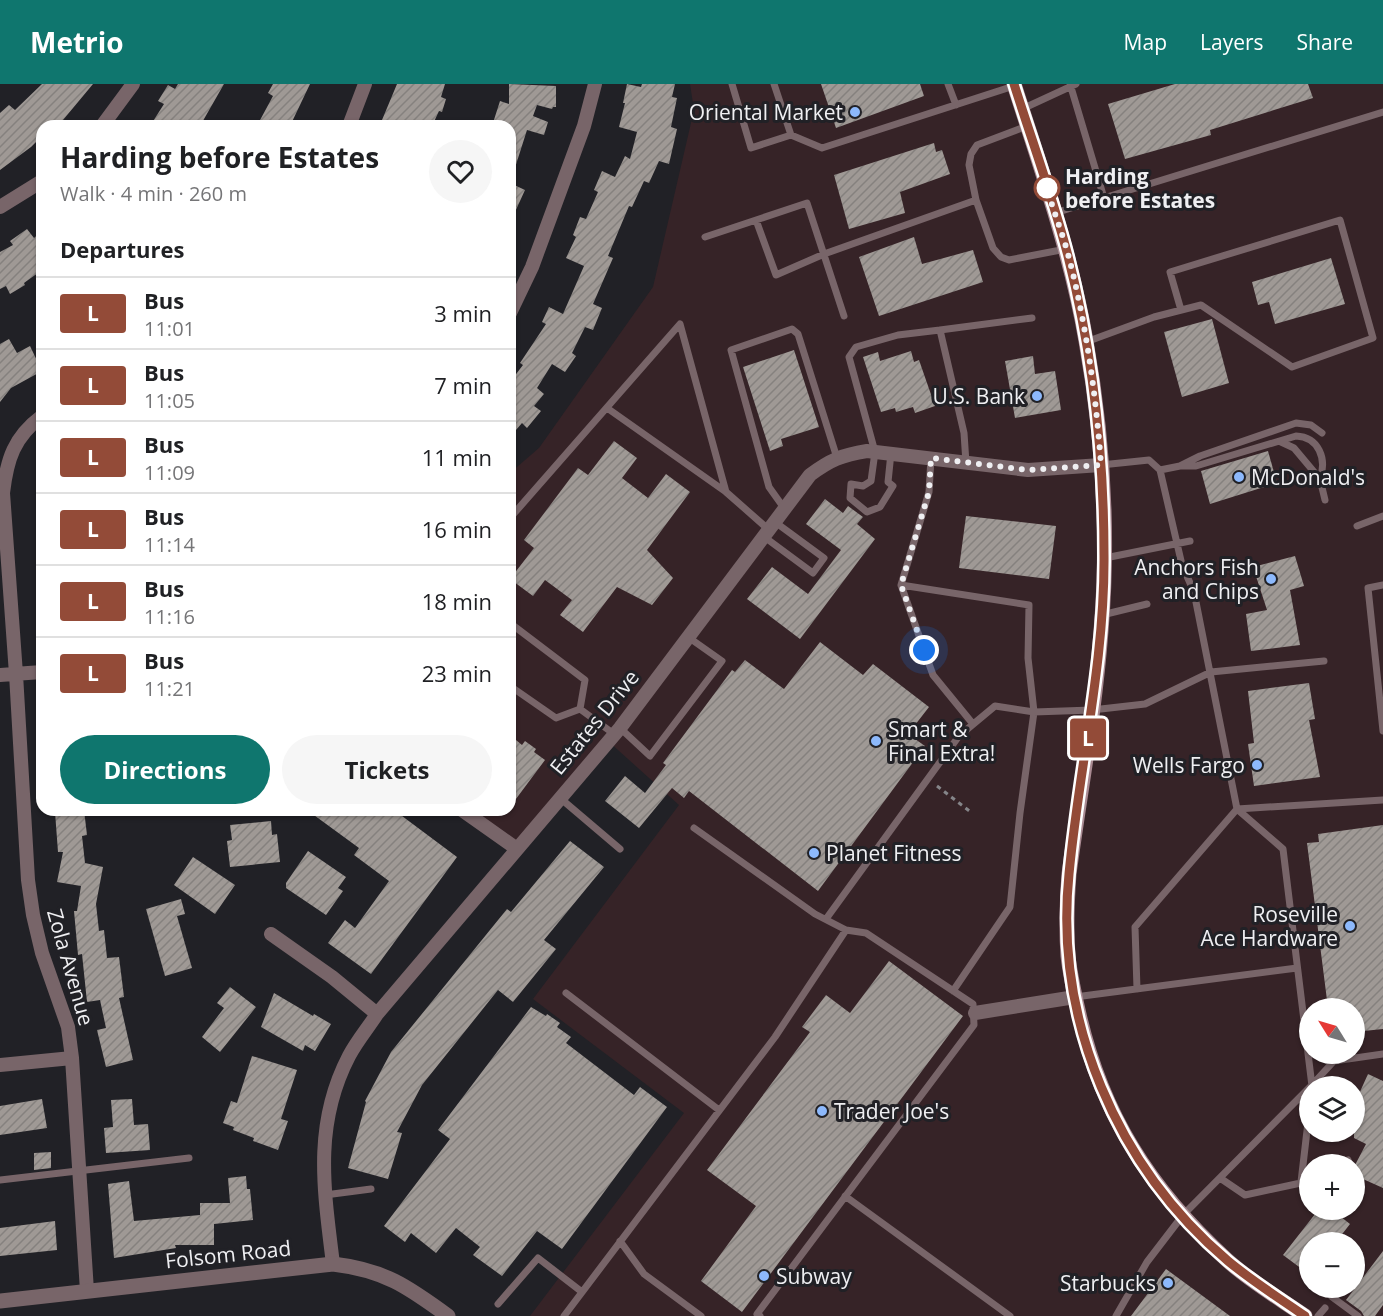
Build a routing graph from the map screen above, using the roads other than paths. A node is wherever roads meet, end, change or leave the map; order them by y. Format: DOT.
graph roads {
  1 [pos="133,84"];
  2 [pos="365,84"];
  3 [pos="595,84"];
  4 [pos="732,84"];
  5 [pos="774,84"];
  6 [pos="948,84"];
  7 [pos="1014,85"];
  8 [pos="1072,85"];
  9 [pos="956,105"];
  10 [pos="1022,109"];
  11 [pos="1383,112"];
  12 [pos="106,120"];
  13 [pos="351,120"];
  14 [pos="1027,126"];
  15 [pos="791,135"];
  16 [pos="36,185"];
  17 [pos="1104,198"];
  18 [pos="976,200"];
  19 [pos="0,207"];
  20 [pos="1055,213"];
  21 [pos="756,220"];
  22 [pos="705,237"];
  23 [pos="1066,249"];
  24 [pos="825,255"];
  25 [pos="516,300"];
  26 [pos="1181,310"];
  27 [pos="844,316"];
  28 [pos="1032,318"];
  29 [pos="940,330"];
  30 [pos="1086,342"];
  31 [pos="607,408"];
  32 [pos="36,421"];
  33 [pos="1322,433"];
  34 [pos="1281,442"];
  35 [pos="876,452"];
  36 [pos="891,453"];
  37 [pos="837,458"];
  38 [pos="931,458"];
  39 [pos="966,463"];
  40 [pos="1101,465"];
  41 [pos="1180,466"];
  42 [pos="1160,470"];
  43 [pos="1320,479"];
  44 [pos="726,492"];
  45 [pos="1325,500"];
  46 [pos="784,508"];
  47 [pos="516,511"];
  48 [pos="1383,516"];
  49 [pos="1357,526"];
  50 [pos="768,529"];
  51 [pos="1191,541"];
  52 [pos="1179,544"];
  53 [pos="1104,558"];
  54 [pos="901,585"];
  55 [pos="1383,585"];
  56 [pos="1147,603"];
  57 [pos="1102,615"];
  58 [pos="516,628"];
  59 [pos="688,637"];
  60 [pos="1324,661"];
  61 [pos="36,672"];
  62 [pos="1210,672"];
  63 [pos="16,674"];
  64 [pos="0,675"];
  65 [pos="516,690"];
  66 [pos="580,709"];
  67 [pos="1092,710"];
  68 [pos="1034,712"];
  69 [pos="1382,716"];
  70 [pos="973,724"];
  71 [pos="617,731"];
  72 [pos="1383,731"];
  73 [pos="560,798"];
  74 [pos="1383,800"];
  75 [pos="1237,809"];
  76 [pos="470,816"];
  77 [pos="694,828"];
  78 [pos="517,849"];
  79 [pos="620,849"];
  80 [pos="826,919"];
  81 [pos="846,930"];
  82 [pos="271,934"];
  83 [pos="1297,968"];
  84 [pos="1137,989"];
  85 [pos="953,991"];
  86 [pos="566,993"];
  87 [pos="1075,997"];
  88 [pos="975,1013"];
  89 [pos="377,1014"];
  90 [pos="1383,1054"];
  91 [pos="72,1058"];
  92 [pos="0,1065"];
  93 [pos="1310,1076"];
  94 [pos="1320,1076"];
  95 [pos="1299,1098"];
  96 [pos="720,1110"];
  97 [pos="189,1158"];
  98 [pos="79,1171"];
  99 [pos="1220,1178"];
  100 [pos="0,1180"];
  101 [pos="1299,1182"];
  102 [pos="371,1189"];
  103 [pos="325,1195"];
  104 [pos="845,1196"];
  105 [pos="1183,1215"];
  106 [pos="620,1241"];
  107 [pos="333,1264"];
  108 [pos="87,1291"];
  109 [pos="582,1292"];
  110 [pos="1332,1298"];
  111 [pos="0,1301"];
  112 [pos="498,1304"];
  113 [pos="1324,1308"];
  114 [pos="448,1316"];
  115 [pos="564,1316"];
  116 [pos="701,1316"];
  117 [pos="760,1316"];
  118 [pos="1010,1316"];
  119 [pos="1116,1316"];
  120 [pos="1305,1316"];
  121 [pos="1318,1316"];
  122 [pos="1358,1316"];
  1 -- 12 [label="street"];
  2 -- 13 [label="street"];
  3 -- 25 [label="street"];
  4 -- 15 [label="lane"];
  5 -- 15 [label="lane"];
  6 -- 9 [label="lane"];
  7 -- 9 [label="lane"];
  7 -- 10 [label="main road"];
  8 -- 10 [label="lane"];
  8 -- 17 [label="lane"];
  9 -- 15 [label="lane"];
  10 -- 14 [label="main road"];
  11 -- 17 [label="lane"];
  14 -- 18 [label="lane"];
  14 -- 20 [label="main road"];
  16 -- 19 [label="street"];
  17 -- 20 [label="lane"];
  18 -- 23 [label="lane"];
  18 -- 24 [label="lane"];
  20 -- 23 [label="main road"];
  21 -- 22 [label="lane"];
  21 -- 24 [label="lane"];
  21 -- 24 [label="lane"];
  23 -- 30 [label="main road"];
  24 -- 27 [label="lane"];
  26 -- 26 [label="lane"];
  26 -- 30 [label="lane"];
  28 -- 29 [label="lane"];
  29 -- 35 [label="lane"];
  29 -- 39 [label="lane"];
  30 -- 40 [label="main road"];
  31 -- 44 [label="lane"];
  31 -- 44 [label="lane"];
  31 -- 47 [label="lane"];
  32 -- 63 [label="street, Zola Avenue"];
  33 -- 41 [label="lane"];
  34 -- 41 [label="lane"];
  34 -- 43 [label="lane"];
  34 -- 43 [label="lane"];
  35 -- 36 [label="street, Estates Drive"];
  35 -- 36 [label="lane"];
  35 -- 37 [label="street, Estates Drive"];
  36 -- 38 [label="street, Estates Drive"];
  37 -- 46 [label="street, Estates Drive"];
  37 -- 46 [label="lane"];
  38 -- 39 [label="street, Estates Drive"];
  38 -- 54 [label="lane"];
  39 -- 40 [label="street, Estates Drive"];
  40 -- 42 [label="lane"];
  40 -- 53 [label="main road"];
  41 -- 42 [label="lane"];
  42 -- 52 [label="lane"];
  43 -- 45 [label="lane"];
  44 -- 50 [label="lane"];
  46 -- 50 [label="street, Estates Drive"];
  48 -- 49 [label="lane"];
  50 -- 50 [label="lane"];
  50 -- 59 [label="street, Estates Drive"];
  51 -- 52 [label="lane"];
  52 -- 53 [label="lane"];
  52 -- 62 [label="lane"];
  53 -- 57 [label="main road"];
  54 -- 68 [label="lane"];
  54 -- 70 [label="lane"];
  55 -- 69 [label="lane"];
  56 -- 57 [label="lane"];
  57 -- 67 [label="main road"];
  58 -- 66 [label="lane"];
  59 -- 71 [label="street, Estates Drive"];
  59 -- 71 [label="lane"];
  60 -- 62 [label="lane"];
  61 -- 63 [label="street"];
  62 -- 67 [label="lane"];
  62 -- 75 [label="lane"];
  63 -- 64 [label="street"];
  63 -- 91 [label="street, Zola Avenue"];
  65 -- 66 [label="lane"];
  66 -- 71 [label="lane"];
  67 -- 68 [label="lane"];
  67 -- 87 [label="main road"];
  68 -- 70 [label="lane"];
  68 -- 85 [label="lane"];
  69 -- 72 [label="lane"];
  70 -- 80 [label="lane"];
  71 -- 73 [label="street, Estates Drive"];
  73 -- 78 [label="street, Estates Drive"];
  73 -- 79 [label="lane"];
  74 -- 75 [label="lane"];
  75 -- 83 [label="lane"];
  75 -- 84 [label="lane"];
  76 -- 78 [label="street"];
  77 -- 80 [label="lane"];
  78 -- 89 [label="street, Estates Drive"];
  80 -- 81 [label="lane"];
  81 -- 85 [label="lane"];
  81 -- 96 [label="lane"];
  82 -- 89 [label="street"];
  83 -- 84 [label="lane"];
  83 -- 93 [label="lane"];
  84 -- 87 [label="lane"];
  85 -- 88 [label="lane"];
  86 -- 96 [label="lane"];
  87 -- 88 [label="street"];
  87 -- 105 [label="main road"];
  88 -- 104 [label="lane"];
  89 -- 103 [label="street, Estates Drive"];
  90 -- 94 [label="lane"];
  91 -- 92 [label="street"];
  91 -- 98 [label="street, Zola Avenue"];
  95 -- 99 [label="lane"];
  96 -- 106 [label="lane"];
  97 -- 98 [label="lane"];
  98 -- 100 [label="lane"];
  98 -- 108 [label="street, Zola Avenue"];
  99 -- 101 [label="lane"];
  99 -- 105 [label="lane"];
  102 -- 103 [label="lane"];
  103 -- 107 [label="street, Estates Drive"];
  104 -- 117 [label="lane"];
  104 -- 118 [label="lane"];
  105 -- 119 [label="lane"];
  105 -- 120 [label="main road"];
  106 -- 109 [label="lane"];
  106 -- 116 [label="lane"];
  107 -- 108 [label="street, Folsom Road"];
  107 -- 114 [label="street, Folsom Road"];
  108 -- 111 [label="street, Folsom Road"];
  109 -- 112 [label="lane"];
  109 -- 115 [label="lane"];
  110 -- 122 [label="lane"];
  113 -- 121 [label="lane"];
}
